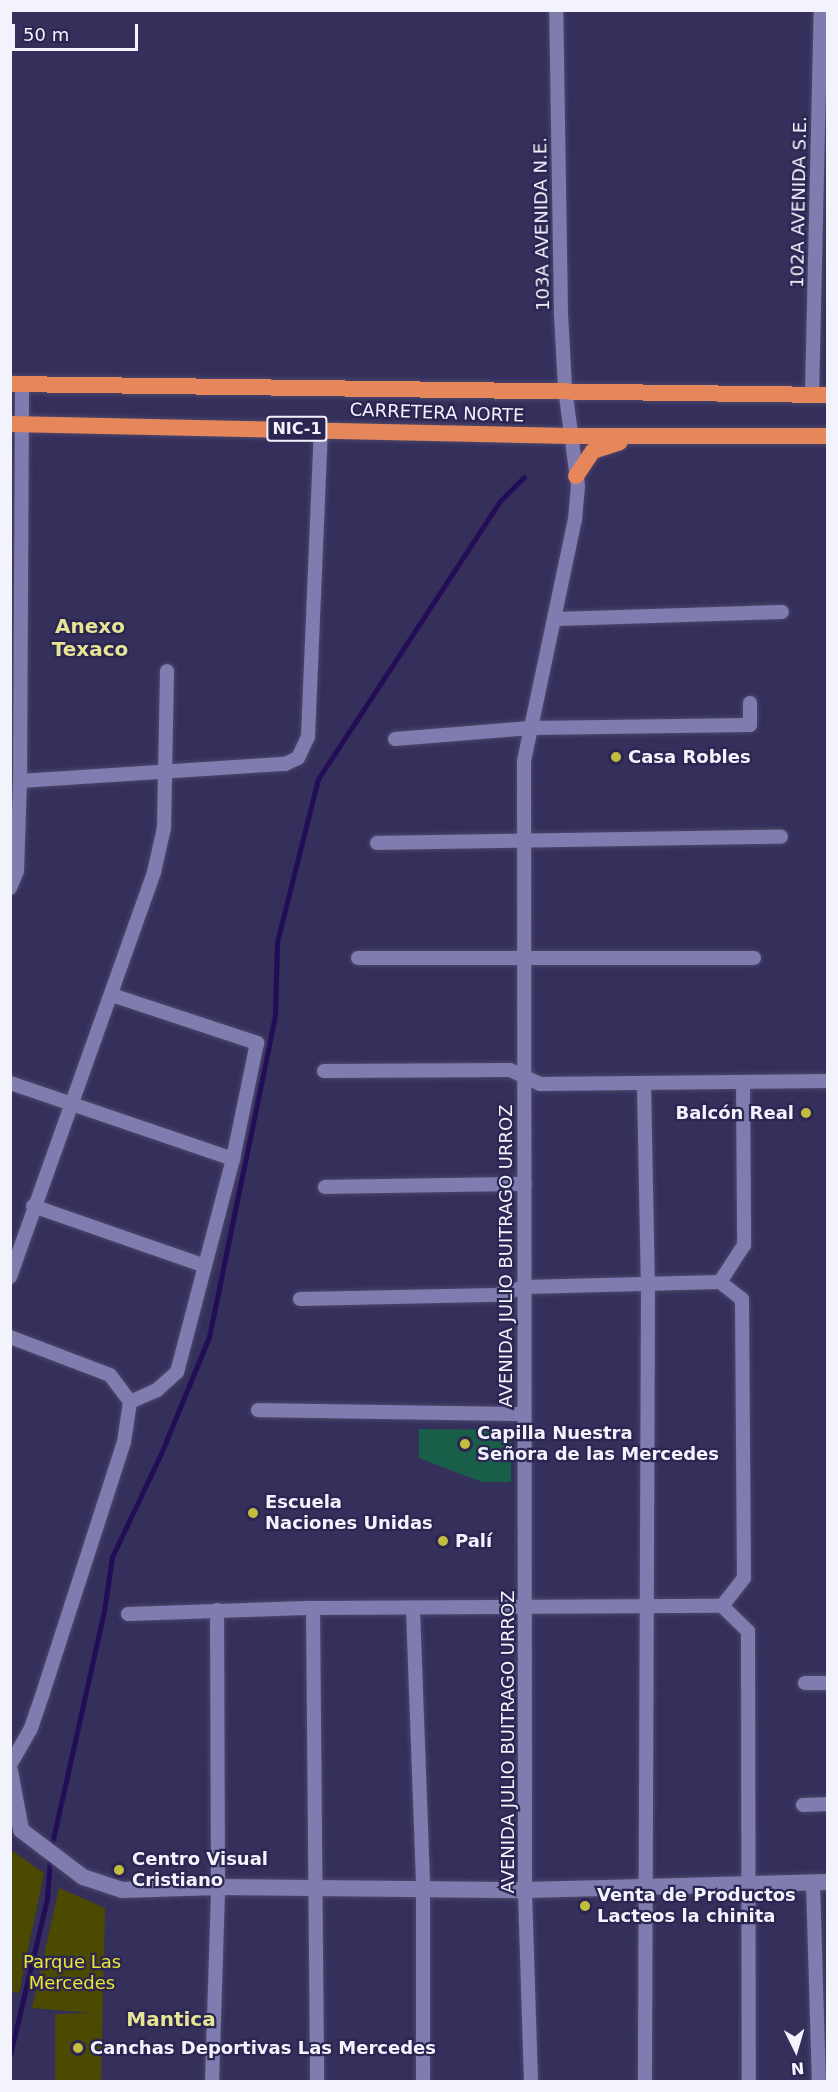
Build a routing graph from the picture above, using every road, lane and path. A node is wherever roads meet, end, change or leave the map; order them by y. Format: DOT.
graph roads {
  1 [pos="556,10"];
  2 [pos="821,10"];
  3 [pos="16,384"];
  4 [pos="565,388"];
  5 [pos="820,395"];
  6 [pos="16,425"];
  7 [pos="321,430"];
  8 [pos="572,436"];
  9 [pos="828,436"];
  10 [pos="660,437"];
  11 [pos="576,476"];
  12 [pos="783,612"];
  13 [pos="555,619"];
  14 [pos="167,671"];
  15 [pos="750,703"];
  16 [pos="531,728"];
  17 [pos="395,739"];
  18 [pos="166,773"];
  19 [pos="20,781"];
  20 [pos="781,837"];
  21 [pos="524,841"];
  22 [pos="377,843"];
  23 [pos="10,888"];
  24 [pos="358,958"];
  25 [pos="525,958"];
  26 [pos="754,958"];
  27 [pos="112,995"];
  28 [pos="324,1071"];
  29 [pos="525,1079"];
  30 [pos="743,1082"];
  31 [pos="828,1082"];
  32 [pos="10,1083"];
  33 [pos="644,1083"];
  34 [pos="74,1104"];
  35 [pos="233,1159"];
  36 [pos="525,1184"];
  37 [pos="325,1187"];
  38 [pos="33,1206"];
  39 [pos="205,1266"];
  40 [pos="10,1277"];
  41 [pos="720,1282"];
  42 [pos="648,1285"];
  43 [pos="525,1287"];
  44 [pos="300,1299"];
  45 [pos="10,1337"];
  46 [pos="130,1402"];
  47 [pos="258,1410"];
  48 [pos="524,1414"];
  49 [pos="645,1605"];
  50 [pos="722,1606"];
  51 [pos="313,1608"];
  52 [pos="526,1608"];
  53 [pos="413,1609"];
  54 [pos="217,1610"];
  55 [pos="128,1614"];
  56 [pos="805,1683"];
  57 [pos="828,1683"];
  58 [pos="10,1765"];
  59 [pos="10,1771"];
  60 [pos="828,1804"];
  61 [pos="803,1805"];
  62 [pos="820,1883"];
  63 [pos="218,1887"];
  64 [pos="645,1887"];
  65 [pos="750,1887"];
  66 [pos="423,1888"];
  67 [pos="318,1890"];
  68 [pos="525,1890"];
  69 [pos="212,2082"];
  70 [pos="317,2082"];
  71 [pos="423,2082"];
  72 [pos="531,2082"];
  73 [pos="645,2082"];
  74 [pos="749,2082"];
  75 [pos="819,2082"];
  1 -- 4 [label="street, 103A AVENIDA N.E."];
  2 -- 5 [label="street, 102A AVENIDA S.E."];
  3 -- 4 [label="highway, CARRETERA NORTE"];
  3 -- 6 [label="street"];
  4 -- 5 [label="highway, CARRETERA NORTE"];
  4 -- 8 [label="street, 103A AVENIDA N.E."];
  6 -- 7 [label="highway, CARRETERA NORTE / NIC-1"];
  6 -- 19 [label="street"];
  7 -- 8 [label="highway, CARRETERA NORTE / NIC-1"];
  7 -- 18 [label="street"];
  8 -- 10 [label="highway, CARRETERA NORTE / NIC-1"];
  8 -- 11 [label="street, AVENIDA JULIO BUITRAGO URROZ"];
  9 -- 10 [label="highway, CARRETERA NORTE / NIC-1"];
  10 -- 11 [label="highway"];
  11 -- 13 [label="street, AVENIDA JULIO BUITRAGO URROZ"];
  12 -- 13 [label="street"];
  13 -- 16 [label="street, AVENIDA JULIO BUITRAGO URROZ"];
  14 -- 18 [label="street"];
  15 -- 16 [label="street"];
  16 -- 17 [label="street"];
  16 -- 21 [label="street, AVENIDA JULIO BUITRAGO URROZ"];
  18 -- 19 [label="street"];
  18 -- 27 [label="street"];
  19 -- 23 [label="street"];
  20 -- 21 [label="street"];
  21 -- 22 [label="street"];
  21 -- 25 [label="street, AVENIDA JULIO BUITRAGO URROZ"];
  24 -- 25 [label="street"];
  25 -- 26 [label="street"];
  25 -- 29 [label="street, AVENIDA JULIO BUITRAGO URROZ"];
  27 -- 34 [label="street"];
  27 -- 35 [label="street"];
  28 -- 29 [label="street"];
  29 -- 33 [label="street"];
  29 -- 36 [label="street, AVENIDA JULIO BUITRAGO URROZ"];
  30 -- 31 [label="street"];
  30 -- 33 [label="street"];
  30 -- 41 [label="street"];
  32 -- 34 [label="street"];
  33 -- 42 [label="street"];
  34 -- 35 [label="street"];
  34 -- 38 [label="street"];
  35 -- 39 [label="street"];
  36 -- 37 [label="street"];
  36 -- 43 [label="street, AVENIDA JULIO BUITRAGO URROZ"];
  38 -- 39 [label="street"];
  38 -- 40 [label="street"];
  39 -- 46 [label="street"];
  41 -- 42 [label="street"];
  41 -- 50 [label="street"];
  42 -- 43 [label="street"];
  42 -- 49 [label="street"];
  43 -- 44 [label="street"];
  43 -- 48 [label="street, AVENIDA JULIO BUITRAGO URROZ"];
  45 -- 46 [label="street"];
  46 -- 58 [label="street"];
  47 -- 48 [label="street"];
  48 -- 52 [label="street, AVENIDA JULIO BUITRAGO URROZ"];
  49 -- 50 [label="street"];
  49 -- 52 [label="street"];
  49 -- 64 [label="street"];
  50 -- 65 [label="street"];
  51 -- 53 [label="street"];
  51 -- 54 [label="street"];
  51 -- 67 [label="street"];
  52 -- 53 [label="street"];
  52 -- 68 [label="street, AVENIDA JULIO BUITRAGO URROZ"];
  53 -- 66 [label="street"];
  54 -- 55 [label="street"];
  54 -- 63 [label="street"];
  56 -- 57 [label="street"];
  59 -- 63 [label="street"];
  60 -- 61 [label="street"];
  62 -- 65 [label="street"];
  62 -- 75 [label="street"];
  63 -- 67 [label="street"];
  63 -- 69 [label="street"];
  64 -- 65 [label="street"];
  64 -- 68 [label="street"];
  64 -- 73 [label="street"];
  65 -- 74 [label="street"];
  66 -- 67 [label="street"];
  66 -- 68 [label="street"];
  66 -- 71 [label="street"];
  67 -- 70 [label="street"];
  68 -- 72 [label="street, AVENIDA JULIO BUITRAGO URROZ"];
}
